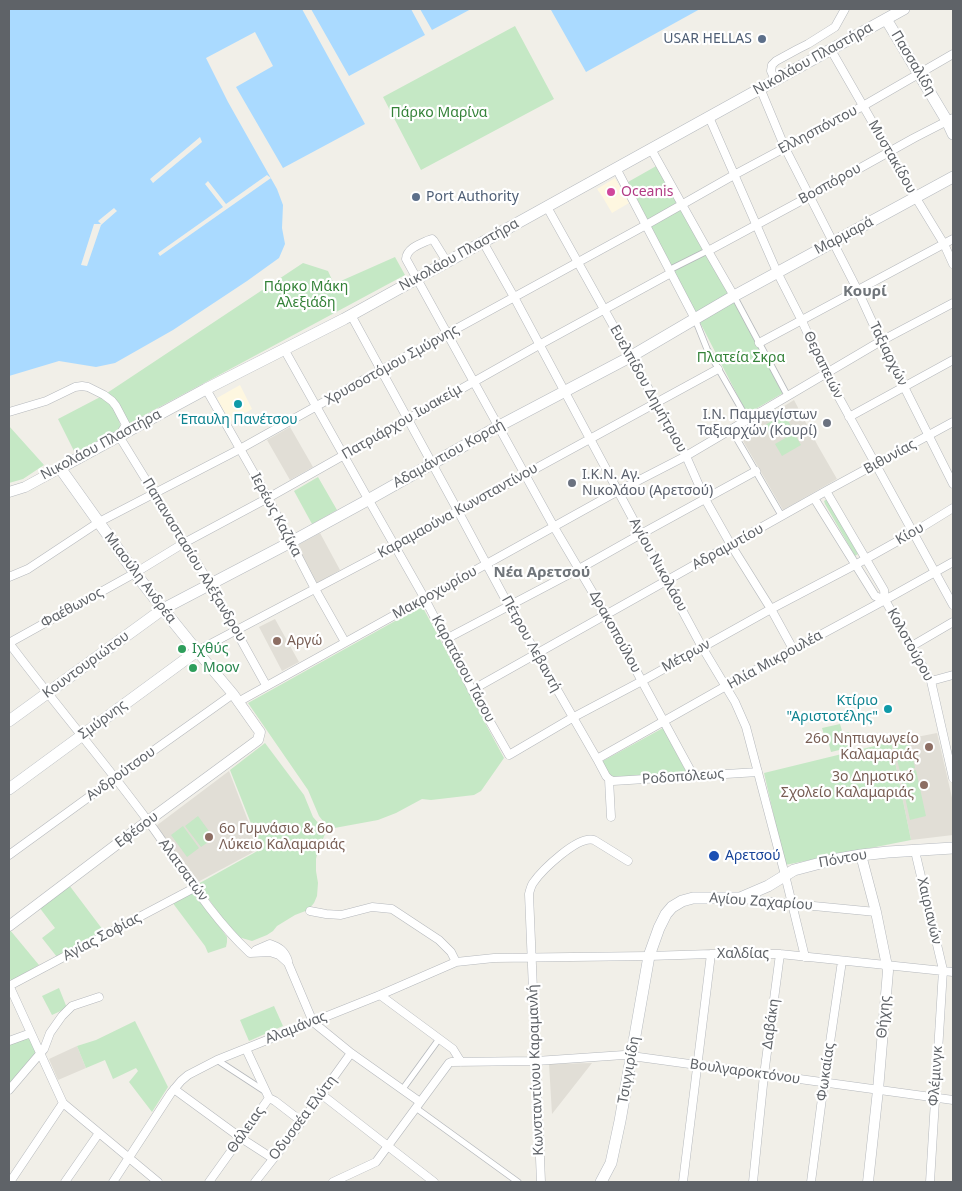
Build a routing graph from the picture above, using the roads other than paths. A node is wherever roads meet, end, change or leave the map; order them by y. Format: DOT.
graph roads {
  1 [pos="845,9"];
  2 [pos="904,9"];
  3 [pos="886,19"];
  4 [pos="831,50"];
  5 [pos="953,54"];
  6 [pos="919,73"];
  7 [pos="775,80"];
  8 [pos="760,88"];
  9 [pos="863,106"];
  10 [pos="709,117"];
  11 [pos="950,120"];
  12 [pos="953,134"];
  13 [pos="785,148"];
  14 [pos="651,149"];
  15 [pos="889,152"];
  16 [pos="616,168"];
  17 [pos="734,175"];
  18 [pos="953,178"];
  19 [pos="810,196"];
  20 [pos="916,198"];
  21 [pos="682,204"];
  22 [pos="546,207"];
  23 [pos="646,225"];
  24 [pos="756,225"];
  25 [pos="953,239"];
  26 [pos="483,242"];
  27 [pos="834,242"];
  28 [pos="944,244"];
  29 [pos="706,252"];
  30 [pos="447,262"];
  31 [pos="577,262"];
  32 [pos="953,264"];
  33 [pos="672,271"];
  34 [pos="777,272"];
  35 [pos="417,279"];
  36 [pos="858,290"];
  37 [pos="734,296"];
  38 [pos="514,297"];
  39 [pos="953,302"];
  40 [pos="603,310"];
  41 [pos="352,315"];
  42 [pos="695,319"];
  43 [pos="802,321"];
  44 [pos="447,334"];
  45 [pos="881,341"];
  46 [pos="759,343"];
  47 [pos="539,345"];
  48 [pos="284,348"];
  49 [pos="630,356"];
  50 [pos="953,360"];
  51 [pos="718,368"];
  52 [pos="381,370"];
  53 [pos="826,374"];
  54 [pos="473,382"];
  55 [pos="904,387"];
  56 [pos="206,389"];
  57 [pos="565,392"];
  58 [pos="787,395"];
  59 [pos="656,402"];
  60 [pos="317,406"];
  61 [pos="9,412"];
  62 [pos="746,417"];
  63 [pos="850,417"];
  64 [pos="408,419"];
  65 [pos="953,422"];
  66 [pos="499,426"];
  67 [pos="734,434"];
  68 [pos="119,436"];
  69 [pos="929,436"];
  70 [pos="590,439"];
  71 [pos="240,449"];
  72 [pos="344,456"];
  73 [pos="686,456"];
  74 [pos="433,463"];
  75 [pos="876,464"];
  76 [pos="60,468"];
  77 [pos="756,471"];
  78 [pos="525,474"];
  79 [pos="953,484"];
  80 [pos="618,491"];
  81 [pos="9,492"];
  82 [pos="826,492"];
  83 [pos="155,493"];
  84 [pos="268,498"];
  85 [pos="705,498"];
  86 [pos="814,498"];
  87 [pos="369,500"];
  88 [pos="953,508"];
  89 [pos="458,510"];
  90 [pos="780,513"];
  91 [pos="99,522"];
  92 [pos="554,527"];
  93 [pos="914,532"];
  94 [pos="640,534"];
  95 [pos="291,542"];
  96 [pos="184,543"];
  97 [pos="731,545"];
  98 [pos="396,546"];
  99 [pos="865,559"];
  100 [pos="953,562"];
  101 [pos="486,564"];
  102 [pos="855,565"];
  103 [pos="579,569"];
  104 [pos="935,571"];
  105 [pos="135,573"];
  106 [pos="9,577"];
  107 [pos="666,581"];
  108 [pos="210,584"];
  109 [pos="316,589"];
  110 [pos="426,598"];
  111 [pos="885,600"];
  112 [pos="953,605"];
  113 [pos="509,606"];
  114 [pos="770,609"];
  115 [pos="163,610"];
  116 [pos="606,614"];
  117 [pos="953,622"];
  118 [pos="236,631"];
  119 [pos="446,638"];
  120 [pos="345,642"];
  121 [pos="9,643"];
  122 [pos="912,646"];
  123 [pos="702,647"];
  124 [pos="793,649"];
  125 [pos="198,652"];
  126 [pos="536,654"];
  127 [pos="953,675"];
  128 [pos="642,681"];
  129 [pos="931,681"];
  130 [pos="266,685"];
  131 [pos="726,686"];
  132 [pos="472,690"];
  133 [pos="47,693"];
  134 [pos="236,698"];
  135 [pos="572,718"];
  136 [pos="9,721"];
  137 [pos="664,722"];
  138 [pos="260,732"];
  139 [pos="81,736"];
  140 [pos="509,755"];
  141 [pos="597,759"];
  142 [pos="758,772"];
  143 [pos="953,773"];
  144 [pos="694,777"];
  145 [pos="115,778"];
  146 [pos="609,780"];
  147 [pos="9,789"];
  148 [pos="611,817"];
  149 [pos="148,821"];
  150 [pos="953,848"];
  151 [pos="915,851"];
  152 [pos="9,855"];
  153 [pos="861,855"];
  154 [pos="628,861"];
  155 [pos="785,875"];
  156 [pos="194,888"];
  157 [pos="740,898"];
  158 [pos="791,904"];
  159 [pos="310,911"];
  160 [pos="876,912"];
  161 [pos="9,926"];
  162 [pos="711,954"];
  163 [pos="780,954"];
  164 [pos="649,956"];
  165 [pos="532,957"];
  166 [pos="805,957"];
  167 [pos="456,962"];
  168 [pos="842,962"];
  169 [pos="887,964"];
  170 [pos="943,970"];
  171 [pos="953,972"];
  172 [pos="9,985"];
  173 [pos="380,995"];
  174 [pos="99,997"];
  175 [pos="313,1022"];
  176 [pos="31,1033"];
  177 [pos="439,1039"];
  178 [pos="9,1042"];
  179 [pos="246,1049"];
  180 [pos="351,1053"];
  181 [pos="40,1054"];
  182 [pos="632,1056"];
  183 [pos="217,1060"];
  184 [pos="536,1060"];
  185 [pos="461,1062"];
  186 [pos="697,1065"];
  187 [pos="764,1075"];
  188 [pos="824,1083"];
  189 [pos="174,1089"];
  190 [pos="9,1090"];
  191 [pos="402,1090"];
  192 [pos="878,1090"];
  193 [pos="321,1094"];
  194 [pos="267,1095"];
  195 [pos="935,1098"];
  196 [pos="953,1100"];
  197 [pos="63,1103"];
  198 [pos="418,1105"];
  199 [pos="302,1121"];
  200 [pos="99,1133"];
  201 [pos="241,1138"];
  202 [pos="388,1146"];
  203 [pos="128,1157"];
  204 [pos="272,1158"];
  205 [pos="611,1163"];
  206 [pos="10,1182"];
  207 [pos="65,1182"];
  208 [pos="113,1182"];
  209 [pos="158,1182"];
  210 [pos="209,1182"];
  211 [pos="254,1182"];
  212 [pos="333,1182"];
  213 [pos="434,1182"];
  214 [pos="518,1182"];
  215 [pos="541,1182"];
  216 [pos="601,1182"];
  217 [pos="607,1182"];
  218 [pos="683,1182"];
  219 [pos="753,1182"];
  220 [pos="811,1182"];
  221 [pos="868,1182"];
  222 [pos="930,1182"];
  1 -- 7 [label="street"];
  2 -- 3 [label="main road, Νικολάου Πλαστήρα"];
  3 -- 4 [label="main road, Νικολάου Πλαστήρα"];
  3 -- 6 [label="main road, Πασσαλίδη"];
  4 -- 7 [label="main road, Νικολάου Πλαστήρα"];
  4 -- 9 [label="street, Μυστακίδου"];
  5 -- 6 [label="street, Ελλησπόντου"];
  6 -- 9 [label="street, Ελλησπόντου"];
  6 -- 11 [label="main road, Πασσαλίδη"];
  7 -- 8 [label="main road, Νικολάου Πλαστήρα"];
  8 -- 10 [label="main road, Νικολάου Πλαστήρα"];
  8 -- 13 [label="street, Ταξιαρχών"];
  9 -- 13 [label="street, Ελλησπόντου"];
  9 -- 15 [label="street, Μυστακίδου"];
  10 -- 14 [label="main road, Νικολάου Πλαστήρα"];
  10 -- 17 [label="street, Θεραπειών"];
  11 -- 12 [label="main road, Πασσαλίδη"];
  11 -- 15 [label="street, Βοσπόρου"];
  13 -- 17 [label="street, Ελλησπόντου"];
  13 -- 19 [label="street, Ταξιαρχών"];
  14 -- 16 [label="main road, Νικολάου Πλαστήρα"];
  14 -- 21 [label="street"];
  15 -- 19 [label="street, Βοσπόρου"];
  15 -- 20 [label="street, Μυστακίδου"];
  16 -- 22 [label="main road, Νικολάου Πλαστήρα"];
  16 -- 23 [label="street"];
  17 -- 21 [label="street, Ελλησπόντου"];
  17 -- 24 [label="street, Θεραπειών"];
  18 -- 20 [label="main road, Μαρμαρά"];
  19 -- 24 [label="street, Βοσπόρου"];
  19 -- 27 [label="street, Ταξιαρχών"];
  20 -- 27 [label="main road, Μαρμαρά"];
  20 -- 28 [label="street, Μυστακίδου"];
  21 -- 23 [label="street, Χρυσοστόμου Σμύρνης"];
  21 -- 29 [label="street"];
  22 -- 26 [label="main road, Νικολάου Πλαστήρα"];
  22 -- 31 [label="street, Ευελπίδου Δημήτριου"];
  23 -- 31 [label="street, Χρυσοστόμου Σμύρνης"];
  23 -- 33 [label="street"];
  24 -- 29 [label="street, Βοσπόρου"];
  24 -- 34 [label="street, Θεραπειών"];
  25 -- 28 [label="street"];
  26 -- 30 [label="main road, Νικολάου Πλαστήρα"];
  26 -- 38 [label="street, Αγίου Νικολάου"];
  27 -- 34 [label="main road, Μαρμαρά"];
  27 -- 36 [label="street, Ταξιαρχών"];
  28 -- 32 [label="street, Μυστακίδου"];
  28 -- 36 [label="street"];
  29 -- 33 [label="street, Πατριάρχου Ιωακείμ"];
  29 -- 37 [label="street"];
  30 -- 35 [label="main road, Νικολάου Πλαστήρα"];
  30 -- 35 [label="street, Δρακοπούλου"];
  31 -- 38 [label="street, Χρυσοστόμου Σμύρνης"];
  31 -- 40 [label="street, Ευελπίδου Δημήτριου"];
  33 -- 40 [label="street, Πατριάρχου Ιωακείμ"];
  33 -- 42 [label="street"];
  34 -- 37 [label="main road, Μαρμαρά"];
  34 -- 43 [label="street, Θεραπειών"];
  35 -- 41 [label="main road, Νικολάου Πλαστήρα"];
  35 -- 44 [label="street, Δρακοπούλου"];
  36 -- 43 [label="street"];
  36 -- 45 [label="street, Ταξιαρχών"];
  37 -- 42 [label="main road, Αδαμάντιου Κοραή"];
  37 -- 46 [label="street"];
  38 -- 44 [label="street, Χρυσοστόμου Σμύρνης"];
  38 -- 47 [label="street, Αγίου Νικολάου"];
  39 -- 45 [label="street, Μακροχωρίου"];
  40 -- 47 [label="street, Πατριάρχου Ιωακείμ"];
  40 -- 49 [label="street, Ευελπίδου Δημήτριου"];
  41 -- 48 [label="main road, Νικολάου Πλαστήρα"];
  41 -- 52 [label="street, Πέτρου Λεβαντή"];
  42 -- 49 [label="main road, Αδαμάντιου Κοραή"];
  42 -- 51 [label="street"];
  43 -- 46 [label="street"];
  43 -- 53 [label="street, Θεραπειών"];
  44 -- 52 [label="street, Χρυσοστόμου Σμύρνης"];
  44 -- 54 [label="street, Δρακοπούλου"];
  45 -- 53 [label="street, Μακροχωρίου"];
  45 -- 55 [label="street, Ταξιαρχών"];
  46 -- 58 [label="street"];
  47 -- 54 [label="street, Πατριάρχου Ιωακείμ"];
  47 -- 57 [label="street, Αγίου Νικολάου"];
  48 -- 56 [label="main road, Νικολάου Πλαστήρα"];
  48 -- 60 [label="street, Καρατάσου Τάσου"];
  49 -- 57 [label="main road, Αδαμάντιου Κοραή"];
  49 -- 59 [label="street, Ευελπίδου Δημήτριου"];
  50 -- 55 [label="street"];
  51 -- 59 [label="street, Καραμαούνα Κωνσταντίνου"];
  51 -- 62 [label="street"];
  52 -- 60 [label="street, Χρυσοστόμου Σμύρνης"];
  52 -- 64 [label="street, Πέτρου Λεβαντή"];
  53 -- 58 [label="street, Μακροχωρίου"];
  53 -- 63 [label="street, Θεραπειών"];
  54 -- 64 [label="street, Πατριάρχου Ιωακείμ"];
  54 -- 66 [label="street, Δρακοπούλου"];
  55 -- 63 [label="street"];
  55 -- 69 [label="street, Ταξιαρχών"];
  56 -- 68 [label="main road, Νικολάου Πλαστήρα"];
  56 -- 71 [label="street, Ιερέως Καζίκα"];
  57 -- 66 [label="main road, Αδαμάντιου Κοραή"];
  57 -- 70 [label="street, Αγίου Νικολάου"];
  58 -- 73 [label="street, Μακροχωρίου"];
  59 -- 70 [label="street, Καραμαούνα Κωνσταντίνου"];
  59 -- 73 [label="street, Ευελπίδου Δημήτριου"];
  60 -- 71 [label="street, Χρυσοστόμου Σμύρνης"];
  60 -- 72 [label="street, Καρατάσου Τάσου"];
  61 -- 68 [label="street"];
  63 -- 75 [label="street, Θεραπειών"];
  64 -- 72 [label="street, Πατριάρχου Ιωακείμ"];
  64 -- 74 [label="street, Πέτρου Λεβαντή"];
  65 -- 69 [label="street, Βιθυνίας"];
  66 -- 74 [label="main road, Αδαμάντιου Κοραή"];
  66 -- 78 [label="street, Δρακοπούλου"];
  67 -- 77 [label="street"];
  68 -- 76 [label="main road, Νικολάου Πλαστήρα"];
  68 -- 83 [label="street, Παπαναστασίου Αλέξανδρου"];
  69 -- 75 [label="street, Βιθυνίας"];
  69 -- 79 [label="street, Ταξιαρχών"];
  70 -- 78 [label="street, Καραμαούνα Κωνσταντίνου"];
  70 -- 80 [label="street, Αγίου Νικολάου"];
  71 -- 83 [label="street, Χρυσοστόμου Σμύρνης"];
  71 -- 84 [label="street, Ιερέως Καζίκα"];
  72 -- 84 [label="street, Πατριάρχου Ιωακείμ"];
  72 -- 87 [label="street, Καρατάσου Τάσου"];
  73 -- 80 [label="street, Μακροχωρίου"];
  73 -- 85 [label="street, Ευελπίδου Δημήτριου"];
  74 -- 87 [label="main road, Αδαμάντιου Κοραή"];
  74 -- 89 [label="street, Πέτρου Λεβαντή"];
  75 -- 82 [label="street, Βιθυνίας"];
  75 -- 93 [label="street, Θεραπειών"];
  76 -- 81 [label="street, Νικολάου Πλαστήρα"];
  76 -- 91 [label="main road, Μιαούλη Ανδρέα"];
  77 -- 85 [label="street"];
  77 -- 90 [label="street"];
  78 -- 89 [label="street, Καραμαούνα Κωνσταντίνου"];
  78 -- 92 [label="street, Δρακοπούλου"];
  80 -- 92 [label="street, Μακροχωρίου"];
  80 -- 94 [label="street, Αγίου Νικολάου"];
  82 -- 86 [label="street, Αδραμυτίου"];
  82 -- 99 [label="street, Κολοτούρου"];
  83 -- 91 [label="street, Χρυσοστόμου Σμύρνης"];
  83 -- 96 [label="street, Παπαναστασίου Αλέξανδρου"];
  84 -- 95 [label="street, Ιερέως Καζίκα"];
  84 -- 96 [label="street, Πατριάρχου Ιωακείμ"];
  85 -- 94 [label="street"];
  85 -- 97 [label="street, Ευελπίδου Δημήτριου"];
  86 -- 97 [label="street, Αδραμυτίου"];
  86 -- 102 [label="street, Κολοτούρου"];
  87 -- 95 [label="main road, Αδαμάντιου Κοραή"];
  87 -- 98 [label="street, Καρατάσου Τάσου"];
  88 -- 93 [label="street, Κίου"];
  89 -- 98 [label="street, Καραμαούνα Κωνσταντίνου"];
  89 -- 101 [label="street, Πέτρου Λεβαντή"];
  91 -- 105 [label="main road, Μιαούλη Ανδρέα"];
  91 -- 106 [label="street, Χρυσοστόμου Σμύρνης"];
  92 -- 101 [label="street, Μακροχωρίου"];
  92 -- 103 [label="street, Δρακοπούλου"];
  93 -- 99 [label="street, Κίου"];
  93 -- 104 [label="street, Θεραπειών"];
  94 -- 103 [label="street"];
  94 -- 107 [label="street, Αγίου Νικολάου"];
  95 -- 108 [label="main road, Αδαμάντιου Κοραή"];
  95 -- 109 [label="street, Ιερέως Καζίκα"];
  96 -- 105 [label="street, Πατριάρχου Ιωακείμ"];
  96 -- 108 [label="street, Παπαναστασίου Αλέξανδρου"];
  97 -- 107 [label="street, Αδραμυτίου"];
  97 -- 114 [label="street, Ευελπίδου Δημήτριου"];
  98 -- 109 [label="street, Καραμαούνα Κωνσταντίνου"];
  98 -- 110 [label="street, Καρατάσου Τάσου"];
  99 -- 102 [label="street, Μέτρων"];
  99 -- 111 [label="street, Κολοτούρου"];
  100 -- 104 [label="street, Ηλία Μικρουλέα"];
  101 -- 110 [label="street, Μακροχωρίου"];
  101 -- 113 [label="street, Πέτρου Λεβαντή"];
  102 -- 111 [label="street, Κολοτούρου"];
  102 -- 114 [label="street, Μέτρων"];
  103 -- 113 [label="street"];
  103 -- 116 [label="street, Δρακοπούλου"];
  104 -- 111 [label="street, Ηλία Μικρουλέα"];
  104 -- 112 [label="street, Θεραπειών"];
  105 -- 115 [label="main road, Μιαούλη Ανδρέα"];
  105 -- 121 [label="street, Φαέθωνος"];
  107 -- 116 [label="street, Αδραμυτίου"];
  107 -- 123 [label="street, Αγίου Νικολάου"];
  108 -- 115 [label="main road, Αδαμάντιου Κοραή"];
  108 -- 118 [label="street, Παπαναστασίου Αλέξανδρου"];
  109 -- 118 [label="street, Καραμαούνα Κωνσταντίνου"];
  109 -- 120 [label="street, Ιερέως Καζίκα"];
  110 -- 119 [label="street, Καρατάσου Τάσου"];
  110 -- 120 [label="street, Μακροχωρίου"];
  111 -- 122 [label="street, Κολοτούρου"];
  111 -- 124 [label="street, Ηλία Μικρουλέα"];
  113 -- 119 [label="street"];
  113 -- 126 [label="street, Πέτρου Λεβαντή"];
  114 -- 123 [label="street, Μέτρων"];
  114 -- 124 [label="street, Ευελπίδου Δημήτριου"];
  115 -- 125 [label="main road, Μιαούλη Ανδρέα"];
  115 -- 133 [label="main road, Κουντουριώτου"];
  116 -- 126 [label="street, Αδραμυτίου"];
  116 -- 128 [label="street, Δρακοπούλου"];
  117 -- 122 [label="street"];
  118 -- 125 [label="street, Καραμαούνα Κωνσταντίνου"];
  118 -- 130 [label="street, Παπαναστασίου Αλέξανδρου"];
  119 -- 132 [label="street, Καρατάσου Τάσου"];
  120 -- 130 [label="street, Μακροχωρίου"];
  121 -- 133 [label="street, Αλατσατών"];
  122 -- 129 [label="street, Κολοτούρου"];
  123 -- 128 [label="street, Μέτρων"];
  123 -- 131 [label="street, Αγίου Νικολάου"];
  124 -- 131 [label="street, Ηλία Μικρουλέα"];
  125 -- 134 [label="street, Μιαούλη Ανδρέα"];
  125 -- 139 [label="main road, Σμύρνης"];
  126 -- 132 [label="street, Αδραμυτίου"];
  126 -- 135 [label="street, Πέτρου Λεβαντή"];
  127 -- 129 [label="street"];
  128 -- 135 [label="street, Μέτρων"];
  128 -- 137 [label="street, Δρακοπούλου"];
  129 -- 143 [label="street, Κολοτούρου"];
  130 -- 134 [label="street, Μακροχωρίου"];
  131 -- 137 [label="street, Ηλία Μικρουλέα"];
  131 -- 142 [label="street, Αγίου Νικολάου"];
  132 -- 140 [label="street, Καρατάσου Τάσου"];
  133 -- 136 [label="main road, Κουντουριώτου"];
  133 -- 139 [label="street, Αλατσατών"];
  134 -- 138 [label="street, Μιαούλη Ανδρέα"];
  134 -- 145 [label="street, Ανδρούτσου"];
  135 -- 140 [label="street, Μέτρων"];
  135 -- 141 [label="street, Πέτρου Λεβαντή"];
  137 -- 141 [label="street, Ηλία Μικρουλέα"];
  137 -- 144 [label="street, Δρακοπούλου"];
  138 -- 149 [label="street, Εφέσου"];
  139 -- 145 [label="street, Αλατσατών"];
  139 -- 147 [label="main road, Σμύρνης"];
  141 -- 146 [label="street, Πέτρου Λεβαντή"];
  142 -- 144 [label="street, Ροδοπόλεως"];
  142 -- 155 [label="street, Αγίου Νικολάου"];
  144 -- 146 [label="street, Ροδοπόλεως"];
  145 -- 149 [label="street, Αλατσατών"];
  145 -- 152 [label="street, Ανδρούτσου"];
  146 -- 148 [label="street, Πέτρου Λεβαντή"];
  149 -- 156 [label="street, Αλατσατών"];
  149 -- 161 [label="street, Εφέσου"];
  150 -- 151 [label="main road, Πόντου"];
  151 -- 153 [label="main road, Πόντου"];
  151 -- 170 [label="street, Χαιριανών"];
  153 -- 155 [label="main road, Πόντου"];
  153 -- 160 [label="street, Θήχης"];
  154 -- 165 [label="street, Κωνσταντίνου Καραμανλή"];
  155 -- 157 [label="main road, Πόντου"];
  155 -- 158 [label="street, Αγίου Νικολάου"];
  156 -- 172 [label="street, Αγίας Σοφίας"];
  156 -- 175 [label="street, Αλατσατών"];
  157 -- 158 [label="street, Αγίου Ζαχαρίου"];
  157 -- 164 [label="main road, Αγίου Ζαχαρίου"];
  158 -- 160 [label="street, Αγίου Ζαχαρίου"];
  158 -- 166 [label="street, Αγίου Νικολάου"];
  159 -- 167 [label="street"];
  160 -- 169 [label="street, Θήχης"];
  162 -- 163 [label="street, Χαλδίας"];
  162 -- 164 [label="street, Χαλδίας"];
  162 -- 186 [label="street"];
  163 -- 166 [label="street, Χαλδίας"];
  163 -- 187 [label="street, Δαβάκη"];
  164 -- 165 [label="street, Χαλδίας"];
  164 -- 182 [label="main road, Τσιγγιρίδη"];
  165 -- 167 [label="street, Αλαμάνας"];
  165 -- 184 [label="street, Κωνσταντίνου Καραμανλή"];
  166 -- 168 [label="street, Χαλδίας"];
  167 -- 173 [label="street, Αλαμάνας"];
  168 -- 169 [label="street, Χαλδίας"];
  168 -- 188 [label="street, Φωκαίας"];
  169 -- 170 [label="street, Χαλδίας"];
  169 -- 192 [label="street, Θήχης"];
  170 -- 171 [label="street, Χαλδίας"];
  170 -- 195 [label="street, Φλέμινγκ"];
  172 -- 176 [label="street"];
  173 -- 175 [label="street, Αλαμάνας"];
  173 -- 177 [label="street"];
  174 -- 181 [label="street"];
  175 -- 179 [label="street, Αλαμάνας"];
  175 -- 180 [label="street"];
  176 -- 178 [label="street"];
  176 -- 181 [label="street"];
  177 -- 185 [label="street"];
  177 -- 191 [label="street"];
  179 -- 183 [label="street, Αλαμάνας"];
  179 -- 194 [label="street, Θάλειας"];
  180 -- 191 [label="street"];
  180 -- 193 [label="street, Οδυσσέα Ελύτη"];
  181 -- 190 [label="street"];
  181 -- 197 [label="street"];
  182 -- 184 [label="street, Βουλγαροκτόνου"];
  182 -- 186 [label="street, Βουλγαροκτόνου"];
  182 -- 205 [label="main road, Τσιγγιρίδη"];
  183 -- 189 [label="street, Αλαμάνας"];
  183 -- 194 [label="street"];
  184 -- 185 [label="street, Βουλγαροκτόνου"];
  184 -- 215 [label="street, Κωνσταντίνου Καραμανλή"];
  185 -- 198 [label="street"];
  186 -- 187 [label="street, Βουλγαροκτόνου"];
  186 -- 218 [label="street"];
  187 -- 188 [label="street, Βουλγαροκτόνου"];
  187 -- 219 [label="street, Δαβάκη"];
  188 -- 192 [label="street, Βουλγαροκτόνου"];
  188 -- 220 [label="street, Φωκαίας"];
  189 -- 201 [label="street"];
  189 -- 203 [label="street, Αλαμάνας"];
  191 -- 198 [label="street"];
  192 -- 195 [label="street, Βουλγαροκτόνου"];
  192 -- 221 [label="street, Θήχης"];
  193 -- 199 [label="street, Οδυσσέα Ελύτη"];
  193 -- 202 [label="street"];
  194 -- 199 [label="street"];
  194 -- 201 [label="street, Θάλειας"];
  195 -- 196 [label="street, Βουλγαροκτόνου"];
  195 -- 222 [label="street, Φλέμινγκ"];
  197 -- 200 [label="street"];
  197 -- 206 [label="street"];
  198 -- 202 [label="street"];
  198 -- 214 [label="street"];
  199 -- 204 [label="street, Οδυσσέα Ελύτη"];
  200 -- 203 [label="street"];
  200 -- 207 [label="street"];
  201 -- 204 [label="street"];
  201 -- 210 [label="street, Θάλειας"];
  202 -- 212 [label="street"];
  202 -- 213 [label="street"];
  203 -- 208 [label="street, Αλαμάνας"];
  203 -- 209 [label="street"];
  204 -- 211 [label="street, Οδυσσέα Ελύτη"];
  205 -- 216 [label="main road"];
  205 -- 217 [label="street, Τσιγγιρίδη"];
}
